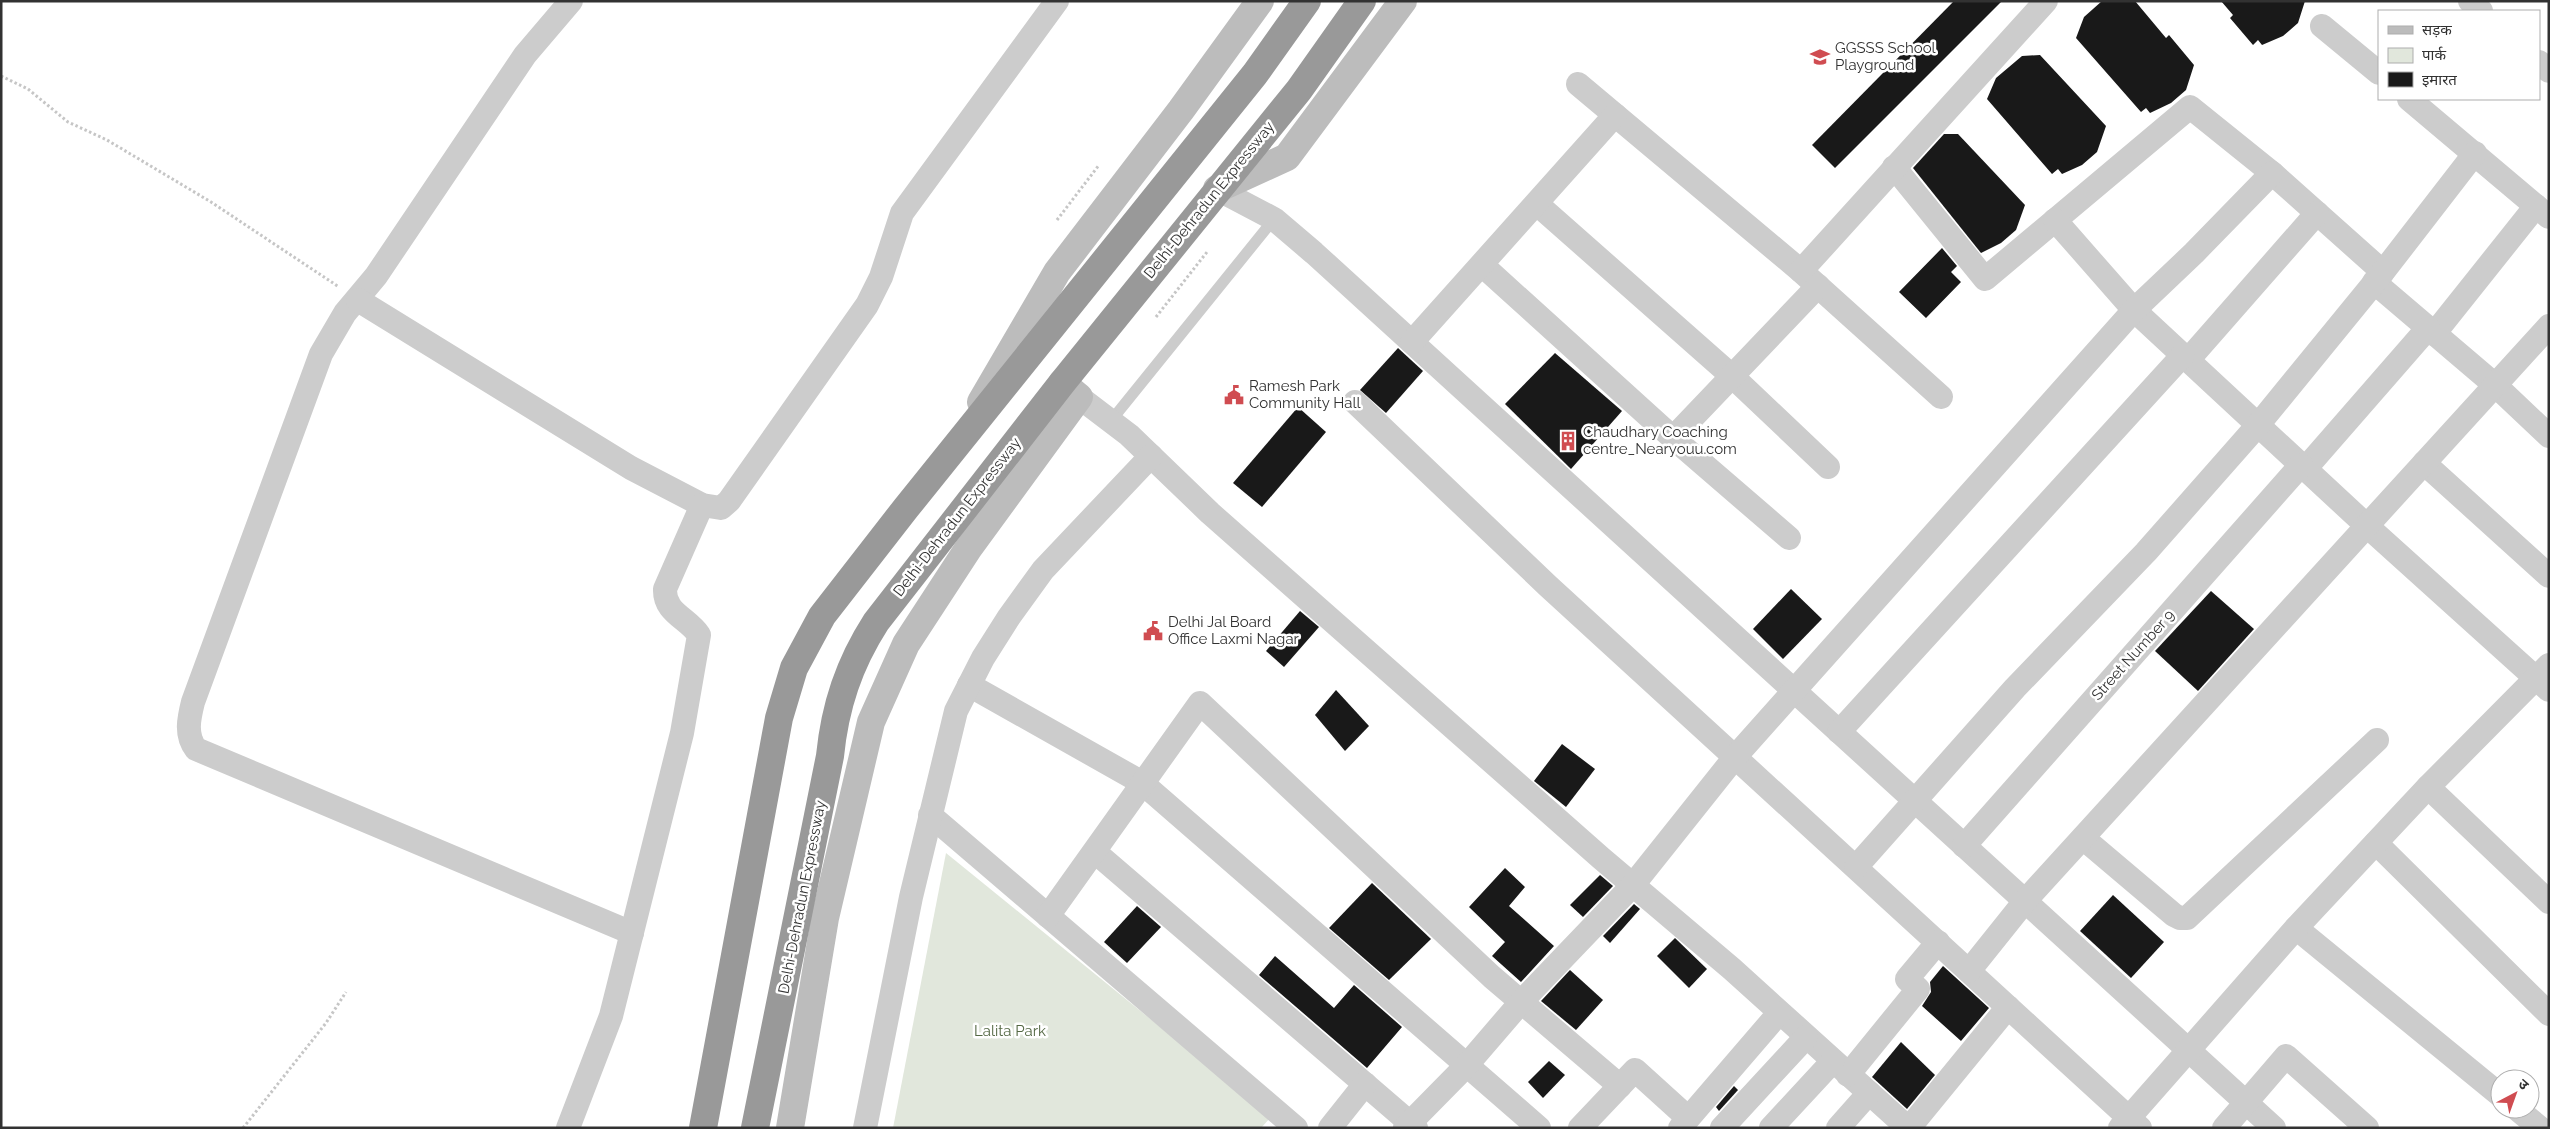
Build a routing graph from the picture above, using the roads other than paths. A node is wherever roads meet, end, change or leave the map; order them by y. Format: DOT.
graph roads {
  1 [pos="571,1"];
  2 [pos="1057,1"];
  3 [pos="1260,1"];
  4 [pos="1307,1"];
  5 [pos="1362,1"];
  6 [pos="1403,1"];
  7 [pos="2046,1"];
  8 [pos="2470,1"];
  9 [pos="2480,10"];
  10 [pos="2322,26"];
  11 [pos="2378,72"];
  12 [pos="1578,84"];
  13 [pos="2410,100"];
  14 [pos="1615,115"];
  15 [pos="2475,153"];
  16 [pos="1894,167"];
  17 [pos="2272,173"];
  18 [pos="1217,189"];
  19 [pos="1537,204"];
  20 [pos="2542,211"];
  21 [pos="2317,213"];
  22 [pos="1274,219"];
  23 [pos="2055,220"];
  24 [pos="1482,265"];
  25 [pos="2378,277"];
  26 [pos="1810,278"];
  27 [pos="358,300"];
  28 [pos="2134,310"];
  29 [pos="2549,326"];
  30 [pos="2431,331"];
  31 [pos="1412,342"];
  32 [pos="2185,358"];
  33 [pos="1733,377"];
  34 [pos="2495,385"];
  35 [pos="1070,390"];
  36 [pos="1941,397"];
  37 [pos="1355,402"];
  38 [pos="1110,422"];
  39 [pos="2258,425"];
  40 [pos="2549,436"];
  41 [pos="1673,438"];
  42 [pos="952,450"];
  43 [pos="1151,456"];
  44 [pos="2424,463"];
  45 [pos="1828,467"];
  46 [pos="2303,467"];
  47 [pos="702,505"];
  48 [pos="2367,526"];
  49 [pos="1789,538"];
  50 [pos="2549,576"];
  51 [pos="2544,677"];
  52 [pos="969,685"];
  53 [pos="1795,691"];
  54 [pos="1839,732"];
  55 [pos="2376,740"];
  56 [pos="1735,757"];
  57 [pos="1141,782"];
  58 [pos="2428,787"];
  59 [pos="1915,801"];
  60 [pos="930,815"];
  61 [pos="2083,838"];
  62 [pos="2376,842"];
  63 [pos="1964,846"];
  64 [pos="1095,852"];
  65 [pos="1856,867"];
  66 [pos="1633,885"];
  67 [pos="2025,902"];
  68 [pos="2549,902"];
  69 [pos="1048,916"];
  70 [pos="2296,928"];
  71 [pos="632,933"];
  72 [pos="1938,942"];
  73 [pos="1968,971"];
  74 [pos="1521,1002"];
  75 [pos="2008,1007"];
  76 [pos="1779,1013"];
  77 [pos="2549,1014"];
  78 [pos="1806,1037"];
  79 [pos="2188,1050"];
  80 [pos="1466,1066"];
  81 [pos="1841,1068"];
  82 [pos="1365,1084"];
  83 [pos="1620,1086"];
  84 [pos="2490,1087"];
  85 [pos="1869,1094"];
  86 [pos="2246,1102"];
  87 [pos="2529,1119"];
  88 [pos="1684,1123"];
  89 [pos="2130,1124"];
  90 [pos="1292,1126"];
  91 [pos="1410,1126"];
  92 [pos="568,1128"];
  93 [pos="702,1128"];
  94 [pos="755,1128"];
  95 [pos="790,1128"];
  96 [pos="865,1128"];
  97 [pos="1330,1128"];
  98 [pos="1539,1128"];
  99 [pos="1580,1128"];
  100 [pos="1722,1128"];
  101 [pos="1771,1128"];
  102 [pos="1838,1128"];
  103 [pos="1908,1128"];
  104 [pos="2224,1128"];
  105 [pos="2274,1128"];
  106 [pos="2367,1128"];
  107 [pos="2540,1128"];
  1 -- 27 [label="street"];
  2 -- 47 [label="street"];
  3 -- 42 [label="street"];
  4 -- 42 [label="highway"];
  5 -- 18 [label="highway, Delhi-Dehradun Expressway"];
  6 -- 18 [label="street"];
  7 -- 16 [label="street"];
  8 -- 9 [label="street"];
  10 -- 11 [label="street"];
  12 -- 14 [label="street"];
  13 -- 15 [label="street"];
  14 -- 19 [label="street"];
  14 -- 26 [label="street"];
  15 -- 20 [label="street"];
  15 -- 25 [label="street"];
  16 -- 23 [label="street"];
  16 -- 26 [label="street"];
  17 -- 21 [label="street"];
  17 -- 23 [label="street"];
  17 -- 28 [label="street"];
  18 -- 22 [label="street"];
  18 -- 35 [label="highway, Delhi-Dehradun Expressway"];
  19 -- 24 [label="street"];
  19 -- 33 [label="street"];
  20 -- 30 [label="street, Street Number 9"];
  21 -- 25 [label="street"];
  21 -- 32 [label="street"];
  22 -- 31 [label="street"];
  22 -- 38 [label="lane"];
  23 -- 28 [label="street"];
  24 -- 31 [label="street"];
  24 -- 41 [label="street"];
  25 -- 30 [label="street"];
  25 -- 39 [label="street"];
  26 -- 33 [label="street"];
  26 -- 36 [label="street"];
  27 -- 47 [label="street"];
  27 -- 71 [label="street"];
  28 -- 32 [label="street"];
  28 -- 53 [label="street"];
  29 -- 34 [label="street"];
  30 -- 34 [label="street"];
  30 -- 46 [label="street, Street Number 9"];
  31 -- 53 [label="street"];
  32 -- 39 [label="street"];
  32 -- 54 [label="street"];
  33 -- 41 [label="street"];
  33 -- 45 [label="street"];
  34 -- 40 [label="street"];
  34 -- 44 [label="street"];
  35 -- 38 [label="street"];
  35 -- 94 [label="highway, Delhi-Dehradun Expressway"];
  35 -- 95 [label="street"];
  37 -- 56 [label="street"];
  38 -- 43 [label="street"];
  39 -- 46 [label="street"];
  39 -- 59 [label="street"];
  41 -- 49 [label="street"];
  42 -- 93 [label="highway"];
  43 -- 52 [label="street"];
  43 -- 66 [label="street"];
  44 -- 48 [label="street"];
  44 -- 50 [label="street"];
  46 -- 48 [label="street"];
  46 -- 63 [label="street, Street Number 9"];
  47 -- 71 [label="street"];
  48 -- 51 [label="street"];
  48 -- 61 [label="street"];
  51 -- 58 [label="street"];
  52 -- 57 [label="street"];
  52 -- 60 [label="street"];
  53 -- 54 [label="street"];
  53 -- 56 [label="street"];
  54 -- 59 [label="street"];
  55 -- 61 [label="street"];
  56 -- 65 [label="street"];
  56 -- 66 [label="street"];
  57 -- 64 [label="street"];
  57 -- 74 [label="street"];
  57 -- 80 [label="street"];
  58 -- 62 [label="street"];
  58 -- 68 [label="street"];
  59 -- 63 [label="street"];
  59 -- 65 [label="street"];
  60 -- 69 [label="street"];
  60 -- 96 [label="street"];
  61 -- 67 [label="street"];
  62 -- 70 [label="street"];
  62 -- 77 [label="street"];
  63 -- 67 [label="street"];
  64 -- 69 [label="street"];
  64 -- 82 [label="street"];
  65 -- 72 [label="street"];
  66 -- 74 [label="street"];
  66 -- 76 [label="street"];
  67 -- 73 [label="street"];
  67 -- 79 [label="street"];
  69 -- 90 [label="street"];
  70 -- 79 [label="street"];
  70 -- 84 [label="street"];
  71 -- 92 [label="street"];
  72 -- 73 [label="street"];
  72 -- 81 [label="street"];
  73 -- 75 [label="street"];
  74 -- 80 [label="street"];
  74 -- 83 [label="street"];
  75 -- 89 [label="street"];
  75 -- 103 [label="street"];
  76 -- 78 [label="street"];
  76 -- 88 [label="street"];
  78 -- 81 [label="street"];
  78 -- 100 [label="street"];
  79 -- 86 [label="street"];
  79 -- 89 [label="street"];
  80 -- 91 [label="street"];
  80 -- 98 [label="street"];
  81 -- 85 [label="street"];
  81 -- 101 [label="street"];
  82 -- 91 [label="street"];
  82 -- 97 [label="street"];
  83 -- 88 [label="street"];
  83 -- 99 [label="street"];
  85 -- 102 [label="street"];
  85 -- 103 [label="street"];
  86 -- 104 [label="street"];
  86 -- 105 [label="street"];
  86 -- 106 [label="street"];
  87 -- 107 [label="street"];
}
